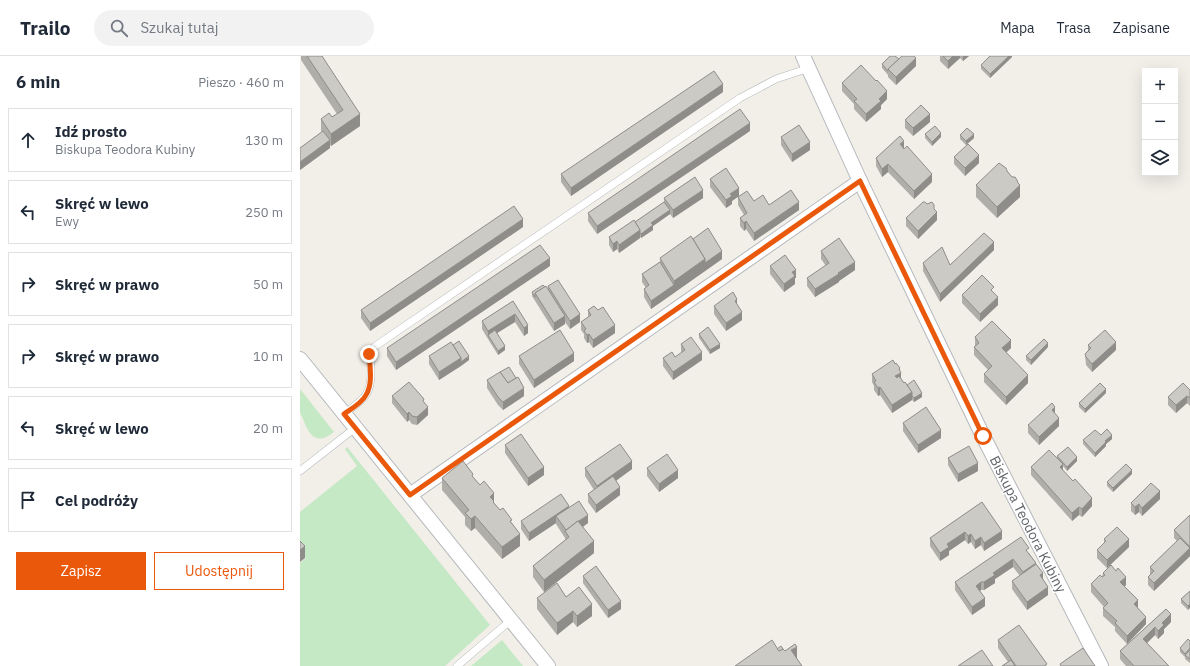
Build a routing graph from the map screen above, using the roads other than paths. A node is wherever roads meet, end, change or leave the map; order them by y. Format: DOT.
graph roads {
  1 [pos="806,62"];
  2 [pos="860,181"];
  3 [pos="300,359"];
  4 [pos="344,414"];
  5 [pos="356,428"];
  6 [pos="300,471"];
  7 [pos="410,495"];
  8 [pos="511,620"];
  9 [pos="457,666"];
  10 [pos="548,666"];
  11 [pos="1100,666"];
  1 -- 2 [label="street, Biskupa Teodora Kubiny"];
  1 -- 4 [label="lane"];
  2 -- 7 [label="street"];
  2 -- 11 [label="street, Biskupa Teodora Kubiny"];
  3 -- 4 [label="street"];
  4 -- 5 [label="street"];
  5 -- 6 [label="lane"];
  5 -- 7 [label="street"];
  7 -- 8 [label="street"];
  8 -- 9 [label="lane"];
  8 -- 10 [label="street"];
}
